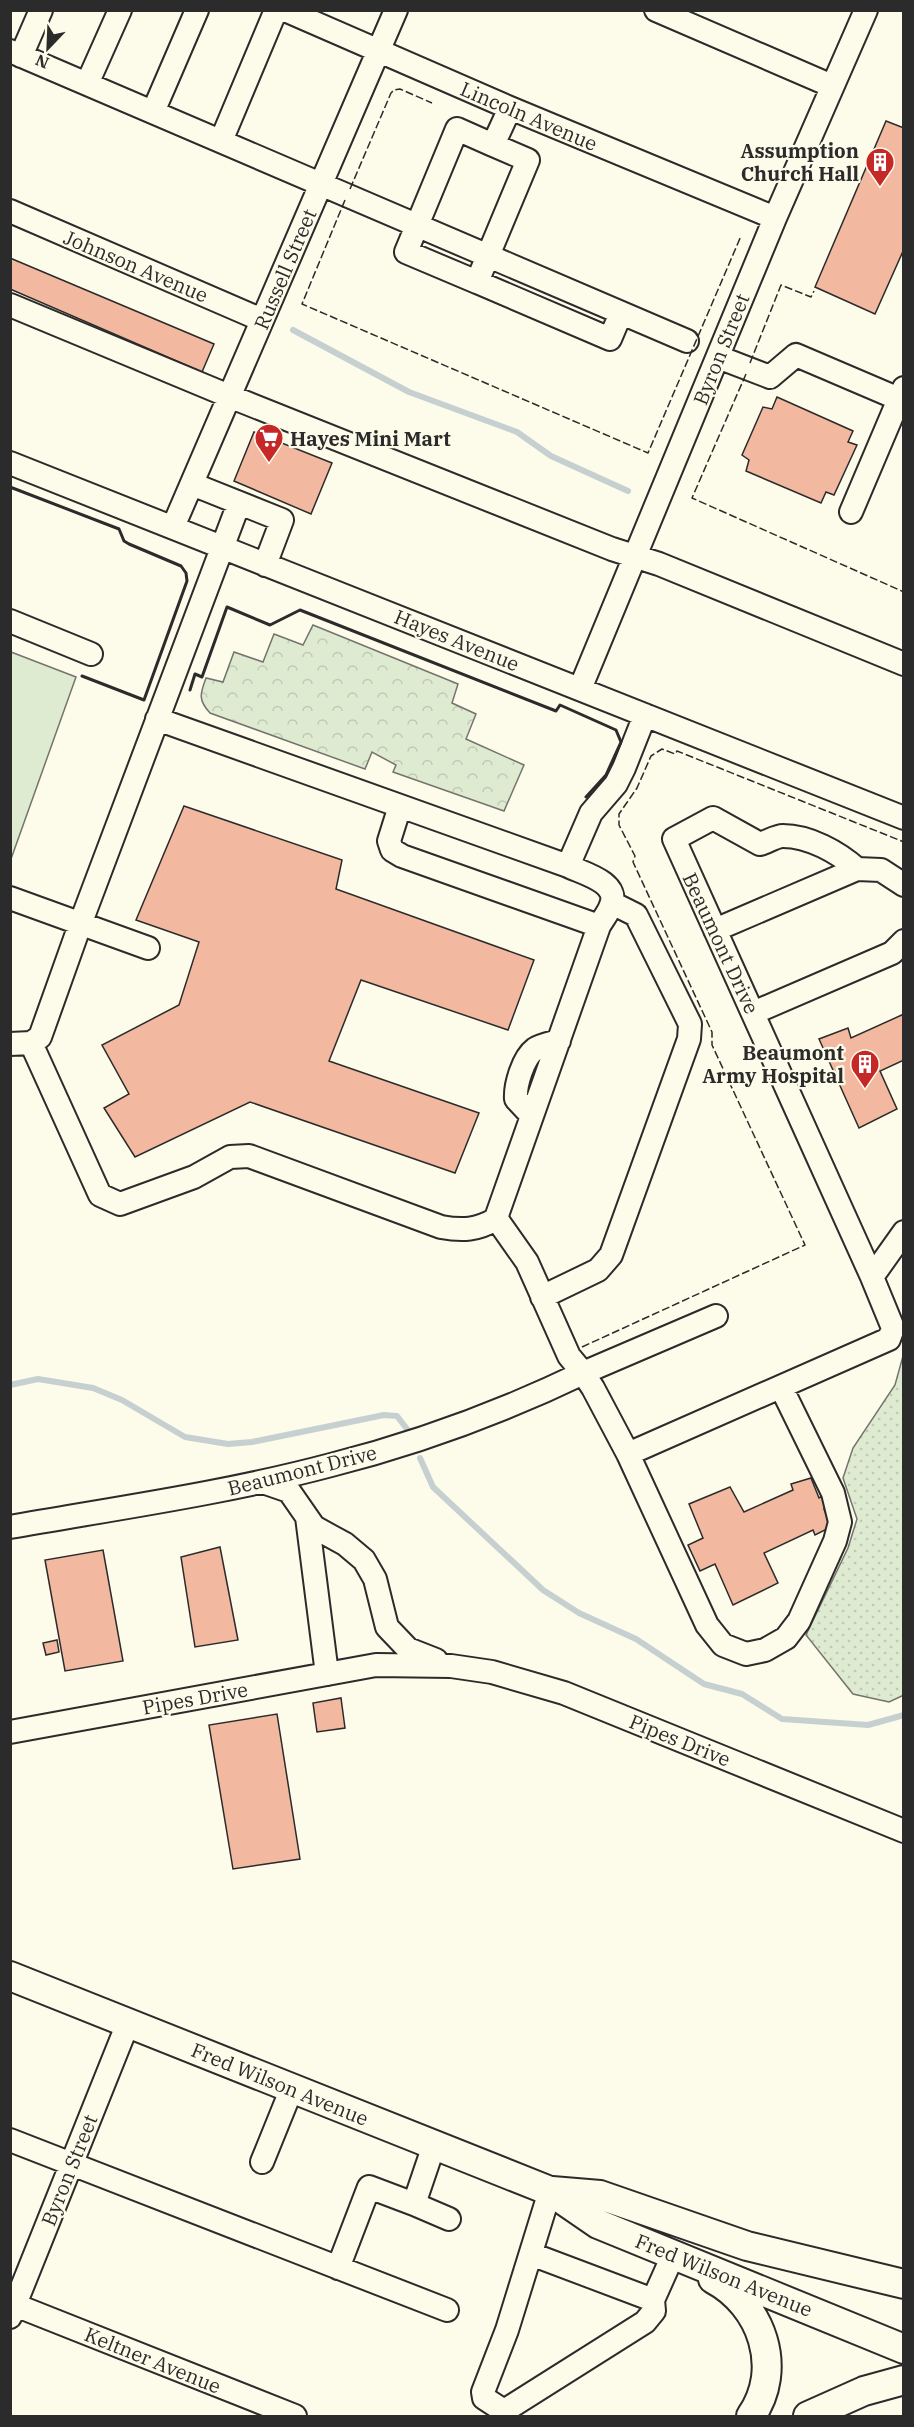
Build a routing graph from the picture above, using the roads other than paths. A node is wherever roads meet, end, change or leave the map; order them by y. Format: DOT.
graph roads {
  1 [pos="41,10"];
  2 [pos="120,10"];
  3 [pos="197,10"];
  4 [pos="276,10"];
  5 [pos="285,10"];
  6 [pos="396,10"];
  7 [pos="656,10"];
  8 [pos="866,10"];
  9 [pos="378,51"];
  10 [pos="16,53"];
  11 [pos="87,84"];
  12 [pos="832,86"];
  13 [pos="510,108"];
  14 [pos="153,112"];
  15 [pos="221,141"];
  16 [pos="493,145"];
  17 [pos="321,184"];
  18 [pos="10,211"];
  19 [pos="775,218"];
  20 [pos="417,224"];
  21 [pos="488,255"];
  22 [pos="477,282"];
  23 [pos="10,305"];
  24 [pos="621,313"];
  25 [pos="262,320"];
  26 [pos="687,341"];
  27 [pos="718,357"];
  28 [pos="901,393"];
  29 [pos="229,396"];
  30 [pos="10,463"];
  31 [pos="192,484"];
  32 [pos="239,503"];
  33 [pos="851,512"];
  34 [pos="173,527"];
  35 [pos="222,547"];
  36 [pos="635,556"];
  37 [pos="265,565"];
  38 [pos="10,621"];
  39 [pos="91,654"];
  40 [pos="903,664"];
  41 [pos="580,689"];
  42 [pos="645,715"];
  43 [pos="157,719"];
  44 [pos="399,806"];
  45 [pos="903,818"];
  46 [pos="568,866"];
  47 [pos="857,869"];
  48 [pos="903,885"];
  49 [pos="10,898"];
  50 [pos="612,903"];
  51 [pos="81,922"];
  52 [pos="598,926"];
  53 [pos="715,930"];
  54 [pos="903,941"];
  55 [pos="148,948"];
  56 [pos="753,1013"];
  57 [pos="21,1044"];
  58 [pos="496,1219"];
  59 [pos="903,1232"];
  60 [pos="872,1277"];
  61 [pos="542,1297"];
  62 [pos="716,1316"];
  63 [pos="583,1373"];
  64 [pos="781,1387"];
  65 [pos="628,1454"];
  66 [pos="262,1482"];
  67 [pos="307,1517"];
  68 [pos="10,1527"];
  69 [pos="451,1666"];
  70 [pos="327,1674"];
  71 [pos="10,1732"];
  72 [pos="903,1831"];
  73 [pos="10,1976"];
  74 [pos="128,2023"];
  75 [pos="292,2088"];
  76 [pos="10,2140"];
  77 [pos="434,2145"];
  78 [pos="262,2162"];
  79 [pos="71,2164"];
  80 [pos="550,2191"];
  81 [pos="414,2204"];
  82 [pos="449,2218"];
  83 [pos="747,2246"];
  84 [pos="674,2253"];
  85 [pos="531,2254"];
  86 [pos="338,2268"];
  87 [pos="903,2284"];
  88 [pos="654,2300"];
  89 [pos="903,2304"];
  90 [pos="12,2308"];
  91 [pos="447,2310"];
  92 [pos="903,2349"];
  93 [pos="903,2380"];
  94 [pos="295,2416"];
  95 [pos="752,2416"];
  96 [pos="808,2416"];
  1 -- 10 [label="street"];
  2 -- 11 [label="street"];
  3 -- 14 [label="street"];
  4 -- 15 [label="street"];
  5 -- 9 [label="street, Lincoln Avenue"];
  6 -- 9 [label="street, Russell Street"];
  7 -- 12 [label="street"];
  8 -- 12 [label="street, Byron Street"];
  9 -- 13 [label="street, Lincoln Avenue"];
  9 -- 17 [label="street, Russell Street"];
  10 -- 11 [label="street"];
  11 -- 14 [label="street"];
  12 -- 19 [label="street, Byron Street"];
  13 -- 16 [label="street"];
  13 -- 19 [label="street, Lincoln Avenue"];
  14 -- 15 [label="street"];
  15 -- 17 [label="street"];
  16 -- 20 [label="street"];
  16 -- 21 [label="street"];
  17 -- 20 [label="street"];
  17 -- 25 [label="street, Russell Street"];
  18 -- 25 [label="street, Johnson Avenue"];
  19 -- 27 [label="street, Byron Street"];
  20 -- 21 [label="street"];
  20 -- 22 [label="street"];
  21 -- 22 [label="street"];
  21 -- 24 [label="street"];
  22 -- 24 [label="street"];
  23 -- 29 [label="street"];
  24 -- 26 [label="street"];
  25 -- 29 [label="street, Russell Street"];
  27 -- 28 [label="street"];
  27 -- 36 [label="street, Byron Street"];
  28 -- 33 [label="street"];
  29 -- 31 [label="street, Russell Street"];
  29 -- 36 [label="street"];
  30 -- 34 [label="street, Hayes Avenue"];
  31 -- 32 [label="street"];
  31 -- 34 [label="street, Russell Street"];
  32 -- 35 [label="street"];
  32 -- 37 [label="street"];
  34 -- 35 [label="street, Hayes Avenue"];
  35 -- 37 [label="street, Hayes Avenue"];
  35 -- 43 [label="street"];
  36 -- 40 [label="street"];
  36 -- 41 [label="street, Byron Street"];
  37 -- 41 [label="street, Hayes Avenue"];
  38 -- 39 [label="street"];
  41 -- 42 [label="street, Hayes Avenue"];
  42 -- 45 [label="street, Hayes Avenue"];
  42 -- 46 [label="street"];
  43 -- 44 [label="street"];
  43 -- 51 [label="street"];
  44 -- 46 [label="street"];
  44 -- 52 [label="street"];
  46 -- 50 [label="street"];
  47 -- 48 [label="street"];
  47 -- 53 [label="street"];
  47 -- 53 [label="street, Beaumont Drive"];
  49 -- 51 [label="street"];
  50 -- 52 [label="street"];
  50 -- 61 [label="street"];
  51 -- 55 [label="street"];
  51 -- 57 [label="street"];
  52 -- 58 [label="street"];
  53 -- 56 [label="street, Beaumont Drive"];
  54 -- 56 [label="street"];
  56 -- 60 [label="street, Beaumont Drive"];
  57 -- 58 [label="street"];
  58 -- 61 [label="street"];
  59 -- 60 [label="street"];
  60 -- 64 [label="street, Beaumont Drive"];
  61 -- 63 [label="street"];
  62 -- 63 [label="street, Beaumont Drive"];
  63 -- 65 [label="street"];
  63 -- 66 [label="street, Beaumont Drive"];
  64 -- 65 [label="street, Beaumont Drive"];
  64 -- 65 [label="street"];
  66 -- 67 [label="street, Pipes Drive"];
  66 -- 68 [label="street, Beaumont Drive"];
  67 -- 69 [label="street, Pipes Drive"];
  67 -- 70 [label="street"];
  69 -- 70 [label="street, Pipes Drive"];
  69 -- 72 [label="street, Pipes Drive"];
  70 -- 71 [label="street, Pipes Drive"];
  73 -- 74 [label="main road, Fred Wilson Avenue"];
  74 -- 75 [label="main road, Fred Wilson Avenue"];
  74 -- 79 [label="street, Byron Street"];
  75 -- 77 [label="main road, Fred Wilson Avenue"];
  75 -- 78 [label="street"];
  76 -- 79 [label="street"];
  77 -- 80 [label="main road, Fred Wilson Avenue"];
  77 -- 81 [label="street"];
  79 -- 86 [label="street"];
  79 -- 90 [label="street, Byron Street"];
  80 -- 83 [label="main road, Fred Wilson Avenue"];
  80 -- 84 [label="main road, Fred Wilson Avenue"];
  80 -- 85 [label="street"];
  81 -- 82 [label="street"];
  81 -- 86 [label="street"];
  83 -- 87 [label="main road, Fred Wilson Avenue"];
  83 -- 89 [label="main road"];
  84 -- 88 [label="street"];
  84 -- 92 [label="main road, Fred Wilson Avenue"];
  84 -- 95 [label="main road"];
  85 -- 88 [label="street"];
  85 -- 88 [label="street"];
  86 -- 91 [label="street"];
  90 -- 94 [label="street, Keltner Avenue"];
  93 -- 96 [label="main road"];
}
